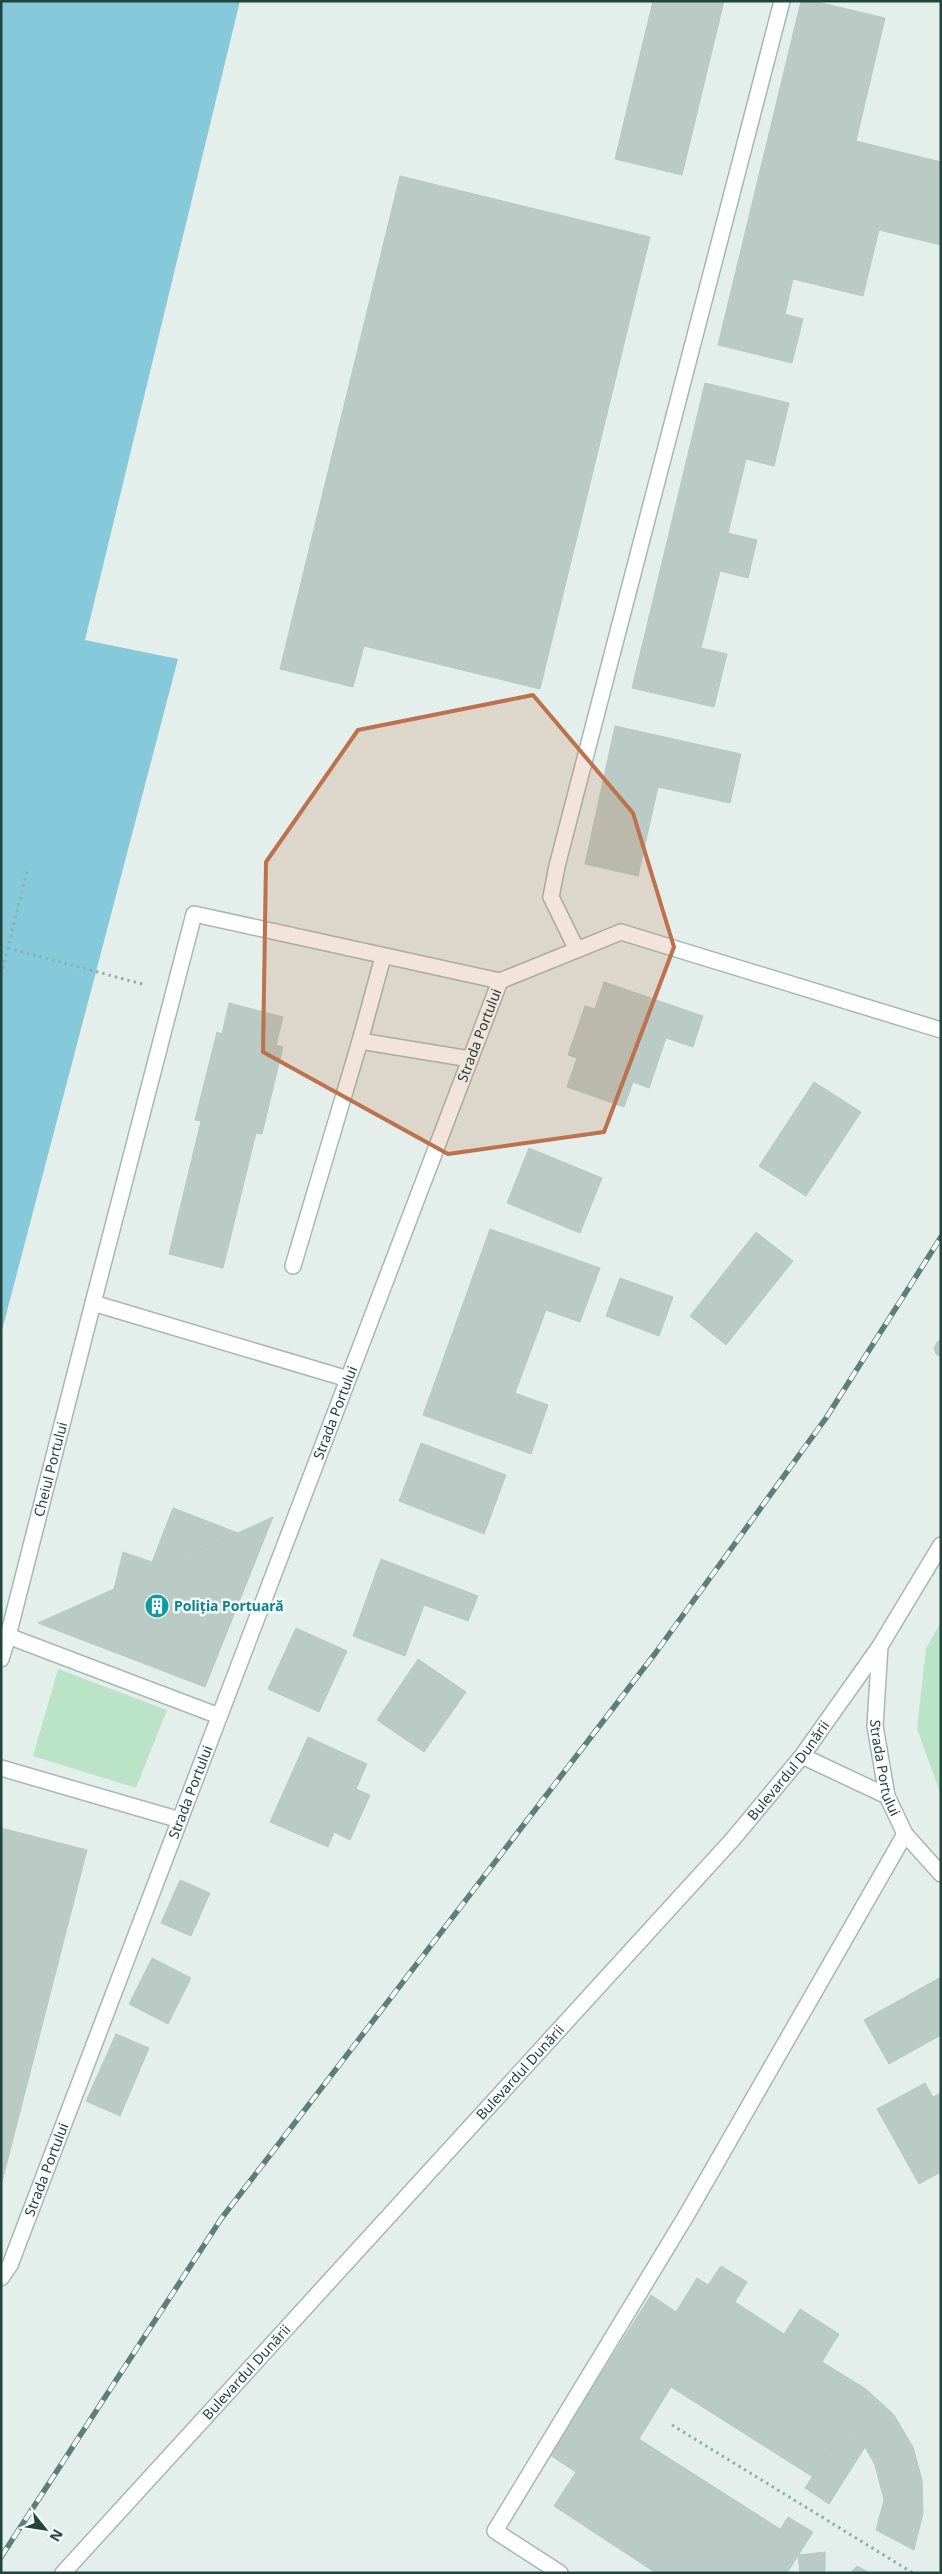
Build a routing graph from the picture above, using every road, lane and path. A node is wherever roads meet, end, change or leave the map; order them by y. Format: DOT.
graph roads {
  1 [pos="782,1"];
  2 [pos="27,871"];
  3 [pos="8,948"];
  4 [pos="577,950"];
  5 [pos="383,956"];
  6 [pos="1,975"];
  7 [pos="500,981"];
  8 [pos="173,992"];
  9 [pos="941,1030"];
  10 [pos="360,1041"];
  11 [pos="470,1059"];
  12 [pos="293,1266"];
  13 [pos="93,1303"];
  14 [pos="348,1379"];
  15 [pos="941,1545"];
  16 [pos="8,1636"];
  17 [pos="880,1646"];
  18 [pos="1,1659"];
  19 [pos="219,1716"];
  20 [pos="802,1756"];
  21 [pos="1,1768"];
  22 [pos="887,1796"];
  23 [pos="180,1820"];
  24 [pos="906,1834"];
  25 [pos="941,1874"];
  26 [pos="4,2269"];
  27 [pos="672,2425"];
  28 [pos="63,2573"];
  29 [pos="560,2573"];
  30 [pos="913,2573"];
  1 -- 4 [label="street"];
  2 -- 3 [label="path"];
  3 -- 6 [label="path"];
  3 -- 8 [label="path"];
  4 -- 7 [label="street, Strada Portului"];
  4 -- 9 [label="street, Strada Portului"];
  5 -- 7 [label="street"];
  5 -- 8 [label="street, Cheiul Portului"];
  5 -- 10 [label="street"];
  7 -- 11 [label="street, Strada Portului"];
  8 -- 13 [label="street, Cheiul Portului"];
  10 -- 11 [label="street"];
  10 -- 12 [label="street"];
  11 -- 14 [label="street, Strada Portului"];
  13 -- 14 [label="street"];
  13 -- 16 [label="street, Cheiul Portului"];
  14 -- 19 [label="street, Strada Portului"];
  15 -- 17 [label="street, Bulevardul Dunării"];
  16 -- 18 [label="street, Cheiul Portului"];
  16 -- 19 [label="street"];
  17 -- 20 [label="street, Bulevardul Dunării"];
  17 -- 22 [label="street, Strada Portului"];
  19 -- 23 [label="street, Strada Portului"];
  20 -- 22 [label="street"];
  20 -- 28 [label="street, Bulevardul Dunării"];
  21 -- 23 [label="street"];
  22 -- 24 [label="street, Strada Portului"];
  23 -- 26 [label="street, Strada Portului"];
  24 -- 25 [label="street, Strada Portului"];
  24 -- 29 [label="street"];
  27 -- 30 [label="path"];
}
